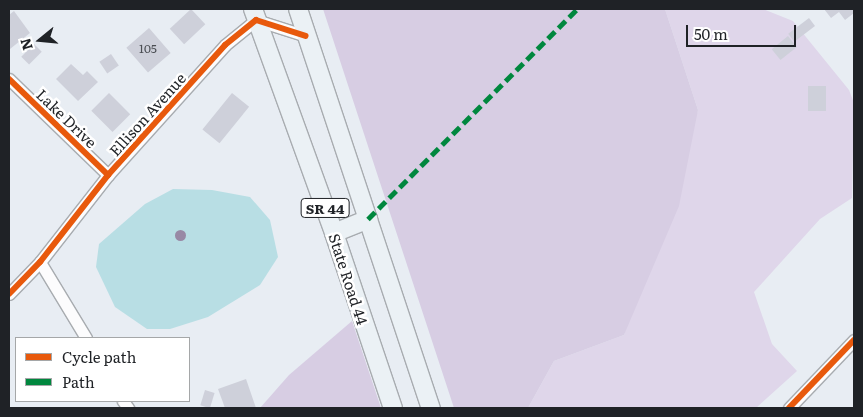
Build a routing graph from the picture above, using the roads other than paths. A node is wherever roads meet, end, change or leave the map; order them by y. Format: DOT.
graph roads {
  1 [pos="298,9"];
  2 [pos="255,14"];
  3 [pos="306,36"];
  4 [pos="9,79"];
  5 [pos="108,175"];
  6 [pos="368,219"];
  7 [pos="334,233"];
  8 [pos="40,262"];
  9 [pos="9,294"];
  10 [pos="85,337"];
  11 [pos="854,340"];
  12 [pos="392,408"];
  13 [pos="431,408"];
  14 [pos="789,408"];
  1 -- 3 [label="main road, SR 44"];
  2 -- 3 [label="street"];
  2 -- 5 [label="street, Ellison Avenue"];
  2 -- 7 [label="main road, State Road 44 / SR 44"];
  3 -- 6 [label="main road, SR 44"];
  4 -- 5 [label="street, Lake Drive"];
  5 -- 8 [label="street, Ellison Avenue"];
  6 -- 7 [label="main road"];
  6 -- 13 [label="main road, SR 44"];
  7 -- 12 [label="main road, State Road 44 / SR 44"];
  8 -- 9 [label="street, Ellison Avenue"];
  8 -- 10 [label="street"];
  11 -- 14 [label="street"];
}
